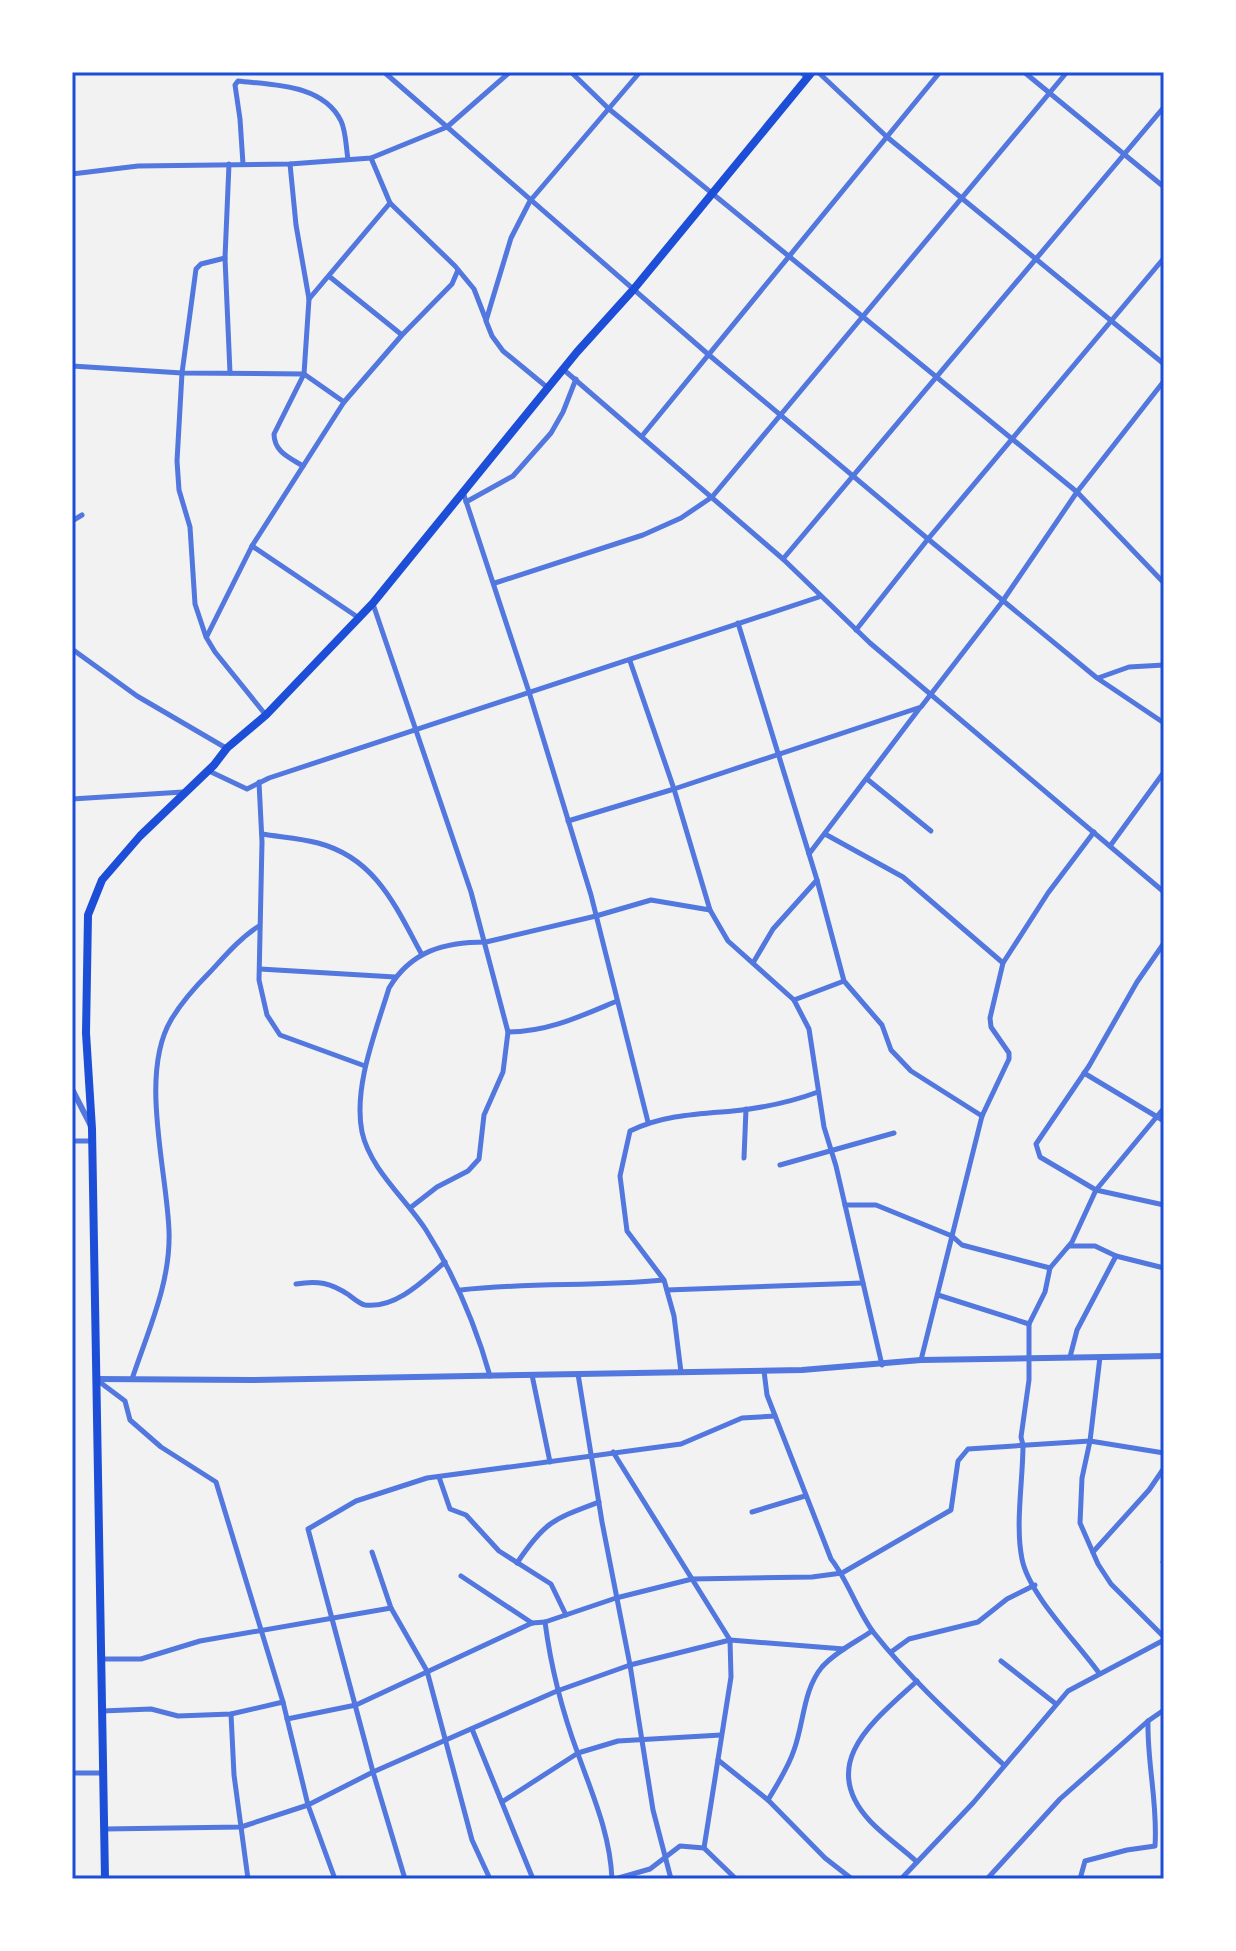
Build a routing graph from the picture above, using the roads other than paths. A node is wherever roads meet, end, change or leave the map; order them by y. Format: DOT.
graph roads {
  1 [pos="384,72"];
  2 [pos="510,72"];
  3 [pos="571,72"];
  4 [pos="640,72"];
  5 [pos="940,72"];
  6 [pos="1024,72"];
  7 [pos="1067,72"];
  8 [pos="810,73"];
  9 [pos="1050,93"];
  10 [pos="1164,107"];
  11 [pos="609,109"];
  12 [pos="447,127"];
  13 [pos="887,137"];
  14 [pos="1124,155"];
  15 [pos="371,158"];
  16 [pos="348,159"];
  17 [pos="229,164"];
  18 [pos="243,164"];
  19 [pos="290,164"];
  20 [pos="72,174"];
  21 [pos="1164,187"];
  22 [pos="712,194"];
  23 [pos="963,199"];
  24 [pos="530,201"];
  25 [pos="390,203"];
  26 [pos="790,257"];
  27 [pos="225,258"];
  28 [pos="1164,258"];
  29 [pos="1036,259"];
  30 [pos="458,270"];
  31 [pos="330,277"];
  32 [pos="633,290"];
  33 [pos="309,299"];
  34 [pos="864,318"];
  35 [pos="486,321"];
  36 [pos="1110,321"];
  37 [pos="402,335"];
  38 [pos="709,355"];
  39 [pos="1164,364"];
  40 [pos="72,366"];
  41 [pos="564,370"];
  42 [pos="182,373"];
  43 [pos="230,373"];
  44 [pos="304,374"];
  45 [pos="937,377"];
  46 [pos="576,379"];
  47 [pos="1164,381"];
  48 [pos="549,388"];
  49 [pos="344,402"];
  50 [pos="782,415"];
  51 [pos="642,436"];
  52 [pos="1012,438"];
  53 [pos="303,466"];
  54 [pos="855,476"];
  55 [pos="463,491"];
  56 [pos="1077,492"];
  57 [pos="712,497"];
  58 [pos="466,502"];
  59 [pos="82,515"];
  60 [pos="72,521"];
  61 [pos="928,539"];
  62 [pos="252,546"];
  63 [pos="783,559"];
  64 [pos="495,583"];
  65 [pos="1164,583"];
  66 [pos="820,597"];
  67 [pos="1002,602"];
  68 [pos="373,603"];
  69 [pos="359,618"];
  70 [pos="738,623"];
  71 [pos="856,630"];
  72 [pos="206,637"];
  73 [pos="72,649"];
  74 [pos="630,661"];
  75 [pos="1164,665"];
  76 [pos="1097,678"];
  77 [pos="529,692"];
  78 [pos="930,694"];
  79 [pos="921,707"];
  80 [pos="266,715"];
  81 [pos="1164,723"];
  82 [pos="418,730"];
  83 [pos="227,748"];
  84 [pos="778,755"];
  85 [pos="208,770"];
  86 [pos="1164,772"];
  87 [pos="867,779"];
  88 [pos="259,782"];
  89 [pos="674,789"];
  90 [pos="186,792"];
  91 [pos="72,799"];
  92 [pos="568,821"];
  93 [pos="931,831"];
  94 [pos="1094,832"];
  95 [pos="262,834"];
  96 [pos="825,834"];
  97 [pos="1110,846"];
  98 [pos="809,855"];
  99 [pos="817,880"];
  100 [pos="1164,892"];
  101 [pos="710,910"];
  102 [pos="596,916"];
  103 [pos="259,926"];
  104 [pos="486,942"];
  105 [pos="1164,943"];
  106 [pos="421,953"];
  107 [pos="753,963"];
  108 [pos="1003,963"];
  109 [pos="260,969"];
  110 [pos="395,977"];
  111 [pos="844,981"];
  112 [pos="794,1000"];
  113 [pos="617,1001"];
  114 [pos="508,1032"];
  115 [pos="365,1066"];
  116 [pos="1084,1073"];
  117 [pos="72,1089"];
  118 [pos="818,1092"];
  119 [pos="1164,1108"];
  120 [pos="746,1109"];
  121 [pos="982,1116"];
  122 [pos="1157,1118"];
  123 [pos="1164,1121"];
  124 [pos="648,1122"];
  125 [pos="92,1129"];
  126 [pos="894,1133"];
  127 [pos="72,1141"];
  128 [pos="92,1141"];
  129 [pos="831,1149"];
  130 [pos="744,1158"];
  131 [pos="780,1165"];
  132 [pos="1096,1190"];
  133 [pos="845,1205"];
  134 [pos="1164,1205"];
  135 [pos="410,1208"];
  136 [pos="952,1236"];
  137 [pos="1069,1246"];
  138 [pos="1116,1256"];
  139 [pos="445,1262"];
  140 [pos="1050,1268"];
  141 [pos="1164,1268"];
  142 [pos="664,1280"];
  143 [pos="863,1283"];
  144 [pos="296,1284"];
  145 [pos="461,1290"];
  146 [pos="667,1290"];
  147 [pos="938,1295"];
  148 [pos="1029,1324"];
  149 [pos="1164,1356"];
  150 [pos="1030,1357"];
  151 [pos="1070,1357"];
  152 [pos="1100,1357"];
  153 [pos="921,1360"];
  154 [pos="882,1365"];
  155 [pos="764,1370"];
  156 [pos="681,1372"];
  157 [pos="578,1374"];
  158 [pos="532,1375"];
  159 [pos="490,1376"];
  160 [pos="96,1379"];
  161 [pos="132,1379"];
  162 [pos="775,1416"];
  163 [pos="1090,1441"];
  164 [pos="1023,1445"];
  165 [pos="613,1452"];
  166 [pos="1164,1453"];
  167 [pos="591,1454"];
  168 [pos="550,1462"];
  169 [pos="1164,1468"];
  170 [pos="439,1477"];
  171 [pos="805,1496"];
  172 [pos="599,1502"];
  173 [pos="752,1512"];
  174 [pos="372,1552"];
  175 [pos="1093,1552"];
  176 [pos="517,1563"];
  177 [pos="842,1573"];
  178 [pos="461,1576"];
  179 [pos="692,1579"];
  180 [pos="1035,1585"];
  181 [pos="616,1598"];
  182 [pos="391,1608"];
  183 [pos="566,1615"];
  184 [pos="333,1617"];
  185 [pos="545,1622"];
  186 [pos="532,1623"];
  187 [pos="872,1631"];
  188 [pos="261,1632"];
  189 [pos="1164,1638"];
  190 [pos="730,1640"];
  191 [pos="844,1649"];
  192 [pos="891,1652"];
  193 [pos="100,1659"];
  194 [pos="1001,1661"];
  195 [pos="630,1665"];
  196 [pos="427,1671"];
  197 [pos="1099,1673"];
  198 [pos="917,1681"];
  199 [pos="557,1691"];
  200 [pos="283,1702"];
  201 [pos="1056,1704"];
  202 [pos="356,1705"];
  203 [pos="1164,1710"];
  204 [pos="101,1711"];
  205 [pos="231,1714"];
  206 [pos="287,1719"];
  207 [pos="1148,1721"];
  208 [pos="472,1729"];
  209 [pos="721,1735"];
  210 [pos="443,1741"];
  211 [pos="640,1741"];
  212 [pos="578,1753"];
  213 [pos="717,1759"];
  214 [pos="1004,1765"];
  215 [pos="373,1772"];
  216 [pos="72,1773"];
  217 [pos="102,1773"];
  218 [pos="768,1800"];
  219 [pos="502,1802"];
  220 [pos="308,1805"];
  221 [pos="241,1827"];
  222 [pos="103,1829"];
  223 [pos="704,1848"];
  224 [pos="666,1857"];
  225 [pos="917,1862"];
  226 [pos="532,1877"];
  227 [pos="105,1879"];
  228 [pos="248,1879"];
  229 [pos="335,1879"];
  230 [pos="405,1879"];
  231 [pos="490,1879"];
  232 [pos="521,1879"];
  233 [pos="614,1879"];
  234 [pos="671,1879"];
  235 [pos="736,1879"];
  236 [pos="852,1879"];
  237 [pos="901,1879"];
  238 [pos="987,1879"];
  239 [pos="1080,1879"];
  1 -- 12 [label="street"];
  2 -- 12 [label="street"];
  3 -- 11 [label="street"];
  4 -- 11 [label="street"];
  5 -- 13 [label="street"];
  6 -- 9 [label="street"];
  7 -- 9 [label="street"];
  8 -- 13 [label="street"];
  8 -- 22 [label="main road"];
  9 -- 14 [label="street"];
  9 -- 23 [label="street"];
  10 -- 14 [label="street"];
  11 -- 22 [label="street"];
  11 -- 24 [label="street"];
  12 -- 15 [label="street"];
  12 -- 24 [label="street"];
  13 -- 23 [label="street"];
  13 -- 26 [label="street"];
  14 -- 21 [label="street"];
  14 -- 29 [label="street"];
  15 -- 16 [label="street"];
  15 -- 25 [label="street"];
  16 -- 18 [label="street"];
  16 -- 19 [label="street"];
  17 -- 18 [label="street"];
  17 -- 20 [label="street"];
  17 -- 27 [label="street"];
  18 -- 19 [label="street"];
  19 -- 33 [label="street"];
  22 -- 26 [label="street"];
  22 -- 32 [label="main road"];
  23 -- 29 [label="street"];
  23 -- 34 [label="street"];
  24 -- 32 [label="street"];
  24 -- 35 [label="street"];
  25 -- 30 [label="street"];
  25 -- 31 [label="street"];
  26 -- 34 [label="street"];
  26 -- 38 [label="street"];
  27 -- 42 [label="street"];
  27 -- 43 [label="street"];
  28 -- 36 [label="street"];
  29 -- 36 [label="street"];
  29 -- 45 [label="street"];
  30 -- 35 [label="street"];
  30 -- 37 [label="street"];
  31 -- 33 [label="street"];
  31 -- 37 [label="street"];
  32 -- 38 [label="street"];
  32 -- 41 [label="main road"];
  33 -- 44 [label="street"];
  34 -- 45 [label="street"];
  34 -- 50 [label="street"];
  35 -- 48 [label="street"];
  36 -- 39 [label="street"];
  36 -- 52 [label="street"];
  37 -- 49 [label="street"];
  38 -- 50 [label="street"];
  38 -- 51 [label="street"];
  40 -- 42 [label="street"];
  41 -- 46 [label="street"];
  41 -- 48 [label="main road"];
  42 -- 43 [label="street"];
  42 -- 72 [label="street"];
  43 -- 44 [label="street"];
  44 -- 49 [label="street"];
  44 -- 53 [label="street"];
  45 -- 52 [label="street"];
  45 -- 54 [label="street"];
  46 -- 51 [label="street"];
  46 -- 58 [label="street"];
  47 -- 56 [label="street"];
  48 -- 55 [label="main road"];
  49 -- 53 [label="street"];
  50 -- 54 [label="street"];
  50 -- 57 [label="street"];
  51 -- 57 [label="street"];
  52 -- 56 [label="street"];
  52 -- 61 [label="street"];
  53 -- 62 [label="street"];
  54 -- 61 [label="street"];
  54 -- 63 [label="street"];
  55 -- 58 [label="street"];
  55 -- 68 [label="main road"];
  56 -- 65 [label="street"];
  56 -- 67 [label="street"];
  57 -- 63 [label="street"];
  57 -- 64 [label="street"];
  58 -- 64 [label="street"];
  59 -- 60 [label="street"];
  61 -- 67 [label="street"];
  61 -- 71 [label="street"];
  62 -- 69 [label="street"];
  62 -- 72 [label="street"];
  63 -- 66 [label="street"];
  64 -- 77 [label="street"];
  66 -- 70 [label="street"];
  66 -- 71 [label="street"];
  67 -- 76 [label="street"];
  67 -- 78 [label="street"];
  68 -- 69 [label="main road"];
  68 -- 82 [label="street"];
  69 -- 80 [label="main road"];
  70 -- 74 [label="street"];
  70 -- 84 [label="street"];
  71 -- 78 [label="street"];
  72 -- 80 [label="street"];
  73 -- 83 [label="street"];
  74 -- 77 [label="street"];
  74 -- 89 [label="street"];
  75 -- 76 [label="street"];
  76 -- 81 [label="street"];
  77 -- 82 [label="street"];
  77 -- 92 [label="street"];
  78 -- 79 [label="street"];
  78 -- 94 [label="street"];
  79 -- 84 [label="street"];
  79 -- 87 [label="street"];
  80 -- 83 [label="main road"];
  82 -- 88 [label="street"];
  82 -- 104 [label="street"];
  83 -- 85 [label="main road"];
  84 -- 89 [label="street"];
  84 -- 98 [label="street"];
  85 -- 88 [label="street"];
  85 -- 90 [label="main road"];
  86 -- 97 [label="street"];
  87 -- 93 [label="street"];
  87 -- 96 [label="street"];
  88 -- 95 [label="street"];
  89 -- 92 [label="street"];
  89 -- 101 [label="street"];
  90 -- 91 [label="street"];
  90 -- 125 [label="main road"];
  92 -- 102 [label="street"];
  94 -- 97 [label="street"];
  94 -- 108 [label="street"];
  95 -- 103 [label="street"];
  95 -- 106 [label="street"];
  96 -- 98 [label="street"];
  96 -- 108 [label="street"];
  97 -- 100 [label="street"];
  98 -- 99 [label="street"];
  99 -- 107 [label="street"];
  99 -- 111 [label="street"];
  101 -- 102 [label="street"];
  101 -- 107 [label="street"];
  102 -- 104 [label="street"];
  102 -- 113 [label="street"];
  103 -- 109 [label="street"];
  103 -- 161 [label="street"];
  104 -- 106 [label="street"];
  104 -- 114 [label="street"];
  105 -- 116 [label="street"];
  106 -- 110 [label="street"];
  107 -- 112 [label="street"];
  108 -- 121 [label="street"];
  109 -- 110 [label="street"];
  109 -- 115 [label="street"];
  110 -- 115 [label="street"];
  111 -- 112 [label="street"];
  111 -- 121 [label="street"];
  112 -- 118 [label="street"];
  113 -- 114 [label="street"];
  113 -- 124 [label="street"];
  114 -- 135 [label="street"];
  115 -- 135 [label="street"];
  116 -- 122 [label="street"];
  116 -- 132 [label="street"];
  117 -- 125 [label="street"];
  118 -- 120 [label="street"];
  118 -- 129 [label="street"];
  119 -- 122 [label="street"];
  120 -- 124 [label="street"];
  120 -- 130 [label="street"];
  121 -- 136 [label="street"];
  122 -- 123 [label="street"];
  122 -- 132 [label="street"];
  124 -- 142 [label="street"];
  125 -- 128 [label="main road"];
  126 -- 129 [label="street"];
  127 -- 128 [label="street"];
  128 -- 160 [label="main road"];
  129 -- 131 [label="street"];
  129 -- 133 [label="street"];
  132 -- 134 [label="street"];
  132 -- 137 [label="street"];
  133 -- 136 [label="street"];
  133 -- 143 [label="street"];
  135 -- 139 [label="street"];
  136 -- 140 [label="street"];
  136 -- 147 [label="street"];
  137 -- 138 [label="street"];
  137 -- 140 [label="street"];
  138 -- 141 [label="street"];
  138 -- 151 [label="street"];
  139 -- 144 [label="street"];
  139 -- 145 [label="street"];
  140 -- 148 [label="street"];
  142 -- 145 [label="street"];
  142 -- 146 [label="street"];
  143 -- 146 [label="street"];
  143 -- 154 [label="street"];
  145 -- 159 [label="street"];
  146 -- 156 [label="street"];
  147 -- 148 [label="street"];
  147 -- 153 [label="street"];
  148 -- 150 [label="street"];
  149 -- 152 [label="street"];
  150 -- 151 [label="street"];
  150 -- 153 [label="street"];
  150 -- 164 [label="street"];
  151 -- 152 [label="street"];
  152 -- 163 [label="street"];
  153 -- 154 [label="street"];
  154 -- 155 [label="street"];
  155 -- 156 [label="street"];
  155 -- 162 [label="street"];
  156 -- 157 [label="street"];
  157 -- 158 [label="street"];
  157 -- 167 [label="street"];
  158 -- 159 [label="street"];
  158 -- 168 [label="street"];
  159 -- 161 [label="street"];
  160 -- 161 [label="street"];
  160 -- 188 [label="street"];
  160 -- 193 [label="main road"];
  162 -- 165 [label="street"];
  162 -- 171 [label="street"];
  163 -- 164 [label="street"];
  163 -- 166 [label="street"];
  163 -- 175 [label="street"];
  164 -- 177 [label="street"];
  164 -- 180 [label="street"];
  165 -- 167 [label="street"];
  165 -- 179 [label="street"];
  167 -- 168 [label="street"];
  167 -- 172 [label="street"];
  168 -- 170 [label="street"];
  169 -- 175 [label="street"];
  170 -- 176 [label="street"];
  170 -- 184 [label="street"];
  171 -- 173 [label="street"];
  171 -- 177 [label="street"];
  172 -- 176 [label="street"];
  172 -- 181 [label="street"];
  174 -- 182 [label="street"];
  175 -- 189 [label="street"];
  176 -- 183 [label="street"];
  177 -- 179 [label="street"];
  177 -- 187 [label="street"];
  178 -- 186 [label="street"];
  179 -- 181 [label="street"];
  179 -- 190 [label="street"];
  180 -- 192 [label="street"];
  180 -- 197 [label="street"];
  181 -- 183 [label="street"];
  181 -- 195 [label="street"];
  182 -- 184 [label="street"];
  182 -- 196 [label="street"];
  183 -- 185 [label="street"];
  184 -- 188 [label="street"];
  184 -- 202 [label="street"];
  185 -- 186 [label="street"];
  185 -- 199 [label="street"];
  186 -- 196 [label="street"];
  187 -- 191 [label="street"];
  187 -- 192 [label="street"];
  188 -- 193 [label="street"];
  188 -- 200 [label="street"];
  189 -- 197 [label="street"];
  190 -- 191 [label="street"];
  190 -- 195 [label="street"];
  190 -- 209 [label="street"];
  191 -- 218 [label="street"];
  192 -- 198 [label="street"];
  193 -- 204 [label="main road"];
  194 -- 201 [label="street"];
  195 -- 199 [label="street"];
  195 -- 211 [label="street"];
  196 -- 202 [label="street"];
  196 -- 210 [label="street"];
  197 -- 201 [label="street"];
  198 -- 214 [label="street"];
  198 -- 225 [label="street"];
  199 -- 208 [label="street"];
  199 -- 212 [label="street"];
  200 -- 205 [label="street"];
  200 -- 206 [label="street"];
  201 -- 214 [label="street"];
  202 -- 206 [label="street"];
  202 -- 215 [label="street"];
  203 -- 207 [label="street"];
  204 -- 205 [label="street"];
  204 -- 217 [label="main road"];
  205 -- 221 [label="street"];
  206 -- 220 [label="street"];
  207 -- 238 [label="street"];
  207 -- 239 [label="street"];
  208 -- 210 [label="street"];
  208 -- 219 [label="street"];
  209 -- 211 [label="street"];
  209 -- 213 [label="street"];
  210 -- 215 [label="street"];
  210 -- 231 [label="street"];
  211 -- 212 [label="street"];
  211 -- 224 [label="street"];
  212 -- 219 [label="street"];
  212 -- 233 [label="street"];
  213 -- 218 [label="street"];
  213 -- 223 [label="street"];
  214 -- 225 [label="street"];
  215 -- 220 [label="street"];
  215 -- 230 [label="street"];
  216 -- 217 [label="street"];
  217 -- 222 [label="main road"];
  218 -- 236 [label="street"];
  219 -- 226 [label="street"];
  220 -- 221 [label="street"];
  220 -- 229 [label="street"];
  221 -- 222 [label="street"];
  221 -- 228 [label="street"];
  222 -- 227 [label="main road"];
  223 -- 224 [label="street"];
  223 -- 235 [label="street"];
  224 -- 233 [label="street"];
  224 -- 234 [label="street"];
  225 -- 237 [label="street"];
  226 -- 232 [label="street"];
}
